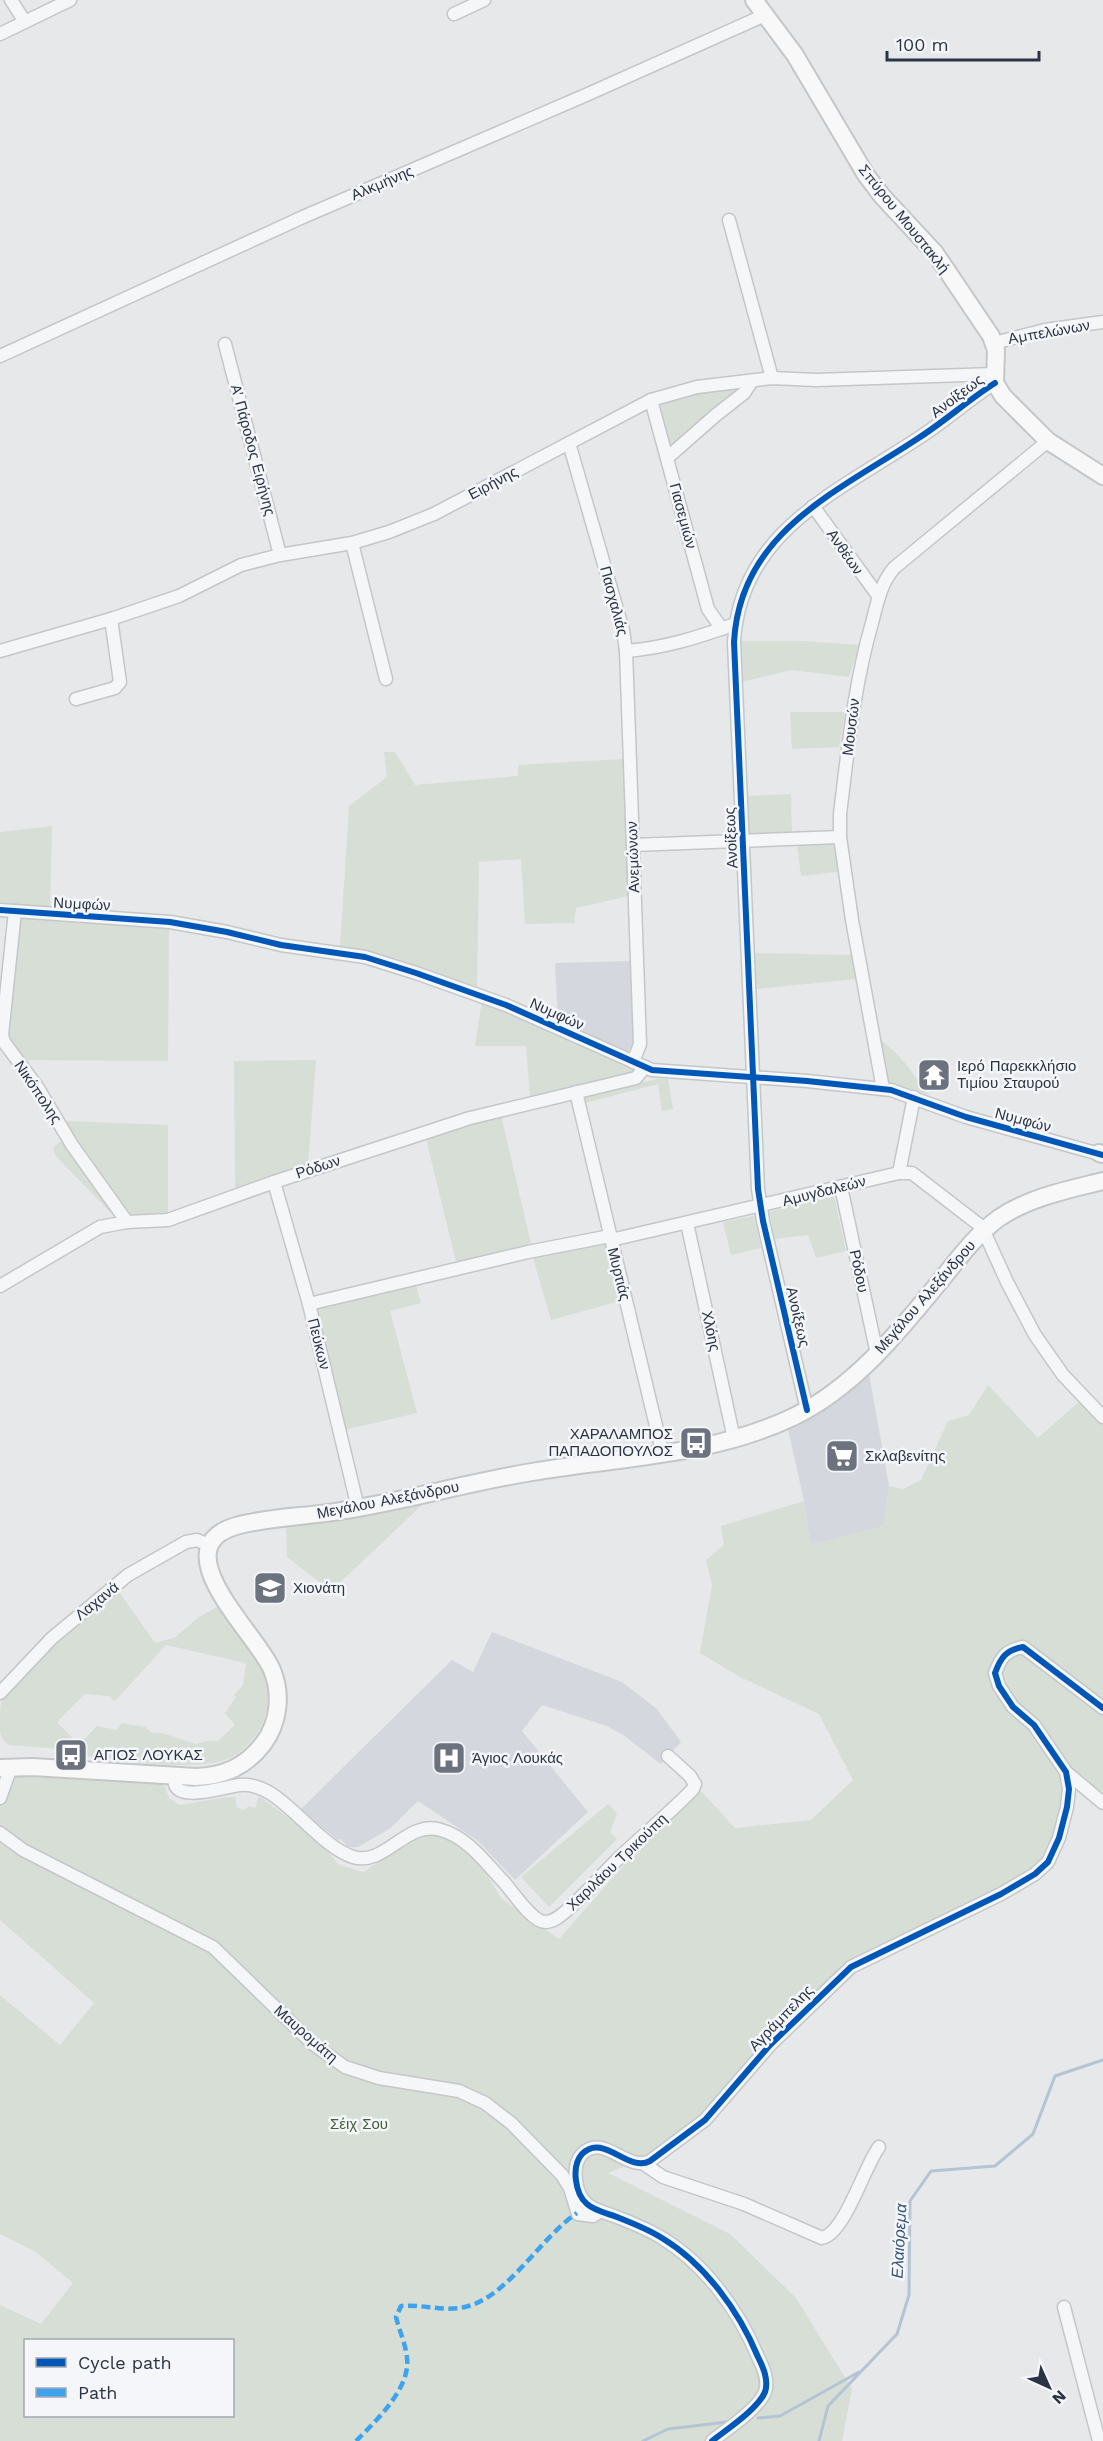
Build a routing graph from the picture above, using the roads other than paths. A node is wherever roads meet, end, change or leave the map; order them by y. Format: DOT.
graph roads {
  1 [pos="11,0"];
  2 [pos="70,0"];
  3 [pos="484,0"];
  4 [pos="754,0"];
  5 [pos="454,15"];
  6 [pos="765,15"];
  7 [pos="25,22"];
  8 [pos="0,34"];
  9 [pos="729,220"];
  10 [pos="1103,322"];
  11 [pos="994,343"];
  12 [pos="225,344"];
  13 [pos="0,356"];
  14 [pos="772,378"];
  15 [pos="994,378"];
  16 [pos="752,381"];
  17 [pos="651,400"];
  18 [pos="1048,441"];
  19 [pos="569,443"];
  20 [pos="667,458"];
  21 [pos="1103,476"];
  22 [pos="813,506"];
  23 [pos="352,543"];
  24 [pos="280,555"];
  25 [pos="879,597"];
  26 [pos="111,619"];
  27 [pos="735,624"];
  28 [pos="722,628"];
  29 [pos="0,651"];
  30 [pos="626,651"];
  31 [pos="386,680"];
  32 [pos="76,699"];
  33 [pos="840,837"];
  34 [pos="743,841"];
  35 [pos="633,845"];
  36 [pos="0,910"];
  37 [pos="15,911"];
  38 [pos="633,1062"];
  39 [pos="645,1068"];
  40 [pos="753,1079"];
  41 [pos="883,1089"];
  42 [pos="576,1092"];
  43 [pos="914,1097"];
  44 [pos="1102,1157"];
  45 [pos="899,1173"];
  46 [pos="1103,1181"];
  47 [pos="274,1182"];
  48 [pos="841,1187"];
  49 [pos="760,1207"];
  50 [pos="127,1221"];
  51 [pos="687,1224"];
  52 [pos="984,1230"];
  53 [pos="611,1238"];
  54 [pos="0,1286"];
  55 [pos="309,1304"];
  56 [pos="876,1354"];
  57 [pos="807,1410"];
  58 [pos="1103,1417"];
  59 [pos="734,1439"];
  60 [pos="663,1455"];
  61 [pos="358,1508"];
  62 [pos="211,1546"];
  63 [pos="0,1693"];
  64 [pos="1103,1708"];
  65 [pos="668,1756"];
  66 [pos="6,1768"];
  67 [pos="1066,1772"];
  68 [pos="175,1777"];
  69 [pos="0,1798"];
  70 [pos="1103,1803"];
  71 [pos="0,1833"];
  72 [pos="879,2147"];
  73 [pos="645,2164"];
  74 [pos="600,2211"];
  75 [pos="1064,2307"];
  76 [pos="712,2441"];
  77 [pos="1099,2441"];
  1 -- 7 [label="street"];
  2 -- 7 [label="street"];
  3 -- 5 [label="street"];
  4 -- 6 [label="main road, Σπύρου Μουστακλή"];
  6 -- 11 [label="main road, Σπύρου Μουστακλή"];
  6 -- 13 [label="street, Αλκμήνης"];
  7 -- 8 [label="street"];
  9 -- 14 [label="street"];
  10 -- 11 [label="street, Αμπελώνων"];
  11 -- 15 [label="main road"];
  12 -- 24 [label="street, A' Πάροδος Ειρήνης"];
  14 -- 15 [label="street, Ειρήνης"];
  14 -- 16 [label="street, Ειρήνης"];
  15 -- 18 [label="main road"];
  15 -- 22 [label="street, Ανοίξεως"];
  16 -- 17 [label="street, Ειρήνης"];
  16 -- 20 [label="street"];
  17 -- 19 [label="street, Ειρήνης"];
  17 -- 20 [label="street, Γιασεμιών"];
  18 -- 21 [label="main road"];
  18 -- 25 [label="street, Μουσών"];
  19 -- 23 [label="street, Ειρήνης"];
  19 -- 30 [label="street, Πασχαλιάς"];
  20 -- 28 [label="street, Γιασεμιών"];
  22 -- 25 [label="street, Ανθέων"];
  22 -- 27 [label="street, Ανοίξεως"];
  23 -- 24 [label="street, Ειρήνης"];
  23 -- 31 [label="street"];
  24 -- 26 [label="street, Ειρήνης"];
  25 -- 33 [label="street, Μουσών"];
  26 -- 29 [label="street, Ειρήνης"];
  26 -- 32 [label="street"];
  27 -- 28 [label="street, Πασχαλιάς"];
  27 -- 34 [label="street, Ανοίξεως"];
  28 -- 30 [label="street, Πασχαλιάς"];
  30 -- 35 [label="street, Ανεμώνων"];
  33 -- 34 [label="street"];
  33 -- 41 [label="street, Μουσών"];
  34 -- 35 [label="street"];
  34 -- 40 [label="street, Ανοίξεως"];
  35 -- 38 [label="street, Ανεμώνων"];
  36 -- 37 [label="street, Νυμφών"];
  37 -- 38 [label="street, Νυμφών"];
  37 -- 50 [label="street, Νικόπολης"];
  38 -- 39 [label="street, Νυμφών"];
  39 -- 40 [label="street, Νυμφών"];
  39 -- 42 [label="street, Ρόδων"];
  40 -- 41 [label="street, Νυμφών"];
  40 -- 49 [label="street, Ανοίξεως"];
  41 -- 43 [label="street, Νυμφών"];
  42 -- 47 [label="street, Ρόδων"];
  42 -- 53 [label="street, Μυρτιάς"];
  43 -- 44 [label="street, Νυμφών"];
  43 -- 45 [label="street"];
  45 -- 48 [label="street, Αμυγδαλεών"];
  45 -- 52 [label="street"];
  46 -- 52 [label="main road, Μεγάλου Αλεξάνδρου"];
  47 -- 50 [label="street, Ρόδων"];
  47 -- 55 [label="street, Πεύκων"];
  48 -- 49 [label="street, Αμυγδαλεών"];
  48 -- 56 [label="street, Ρόδου"];
  49 -- 51 [label="street, Αμυγδαλεών"];
  49 -- 57 [label="street, Ανοίξεως"];
  50 -- 54 [label="street, Ρόδων"];
  51 -- 53 [label="street, Αμυγδαλεών"];
  51 -- 59 [label="street, Χλόης"];
  52 -- 56 [label="main road, Μεγάλου Αλεξάνδρου"];
  52 -- 58 [label="street"];
  53 -- 55 [label="street, Αμυγδαλεών"];
  53 -- 60 [label="street, Μυρτιάς"];
  55 -- 61 [label="street, Πεύκων"];
  56 -- 57 [label="main road, Μεγάλου Αλεξάνδρου"];
  57 -- 59 [label="main road, Μεγάλου Αλεξάνδρου"];
  59 -- 60 [label="main road, Μεγάλου Αλεξάνδρου"];
  60 -- 61 [label="main road, Μεγάλου Αλεξάνδρου"];
  61 -- 62 [label="main road, Μεγάλου Αλεξάνδρου"];
  62 -- 63 [label="street, Λαχανά"];
  62 -- 68 [label="main road"];
  64 -- 67 [label="street"];
  65 -- 68 [label="street, Χαριλάου Τρικούπη"];
  66 -- 68 [label="main road"];
  66 -- 69 [label="street"];
  67 -- 70 [label="street"];
  67 -- 73 [label="street, Αγράμπελης"];
  71 -- 74 [label="street, Μαυρομάτη"];
  72 -- 73 [label="street"];
  73 -- 74 [label="street"];
  74 -- 76 [label="street"];
  75 -- 77 [label="street"];
}
